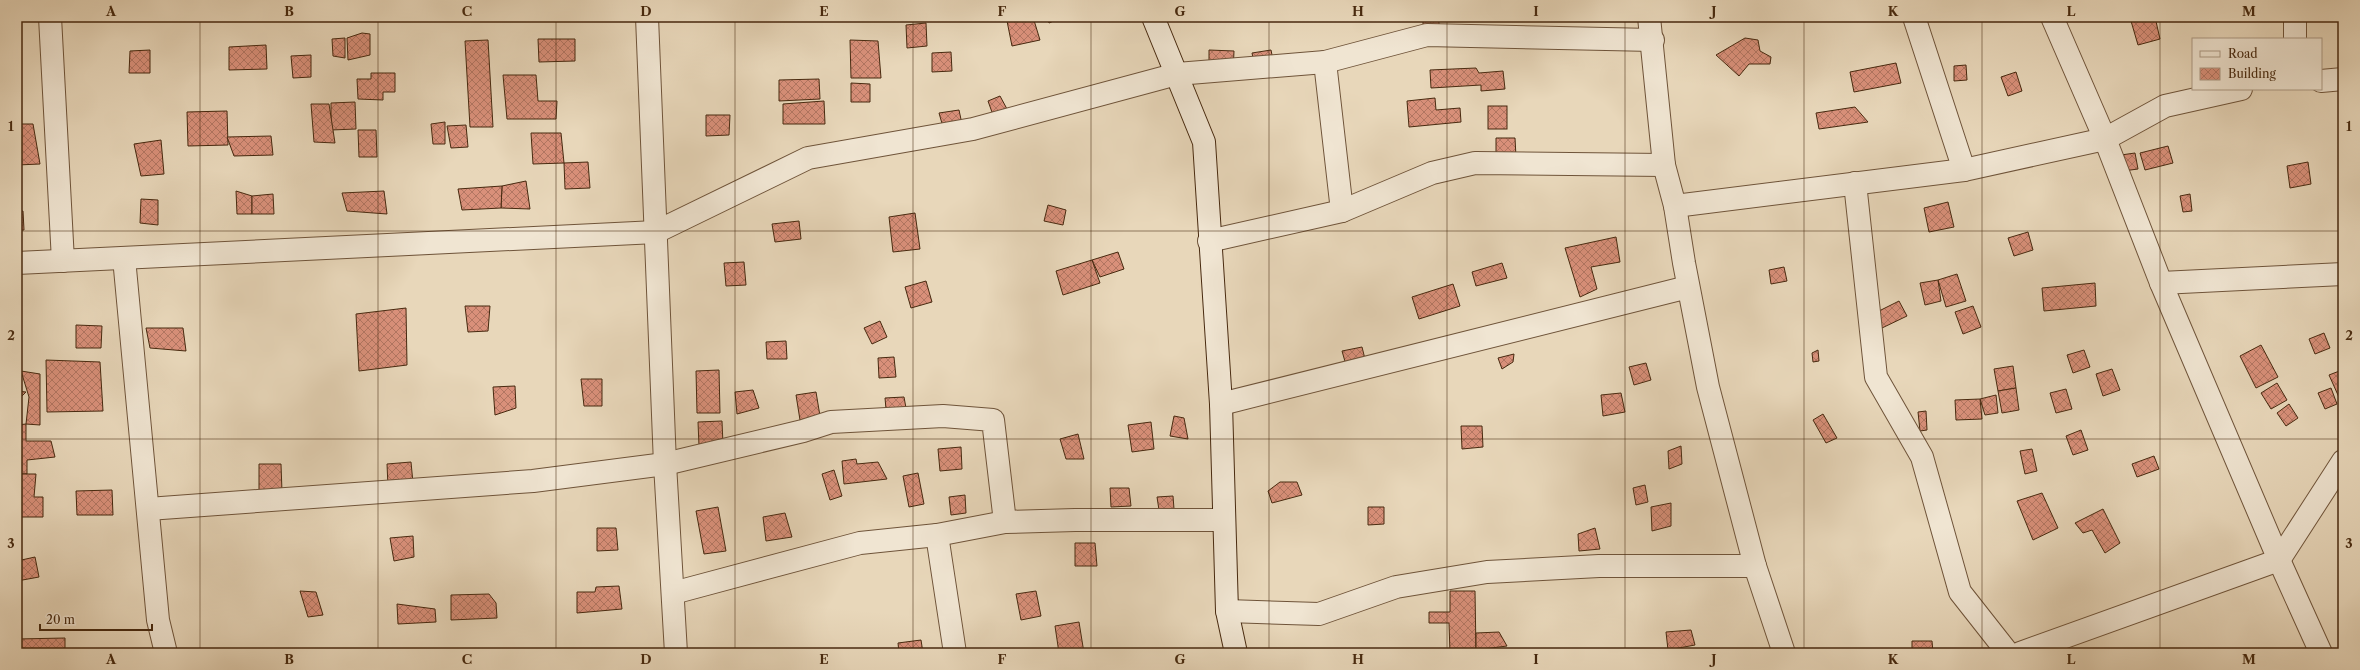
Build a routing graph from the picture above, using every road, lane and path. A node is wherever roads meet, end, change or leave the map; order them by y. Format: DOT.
graph roads {
  1 [pos="50,17"];
  2 [pos="647,17"];
  3 [pos="1153,17"];
  4 [pos="1649,17"];
  5 [pos="1914,17"];
  6 [pos="2052,17"];
  7 [pos="2295,17"];
  8 [pos="2295,38"];
  9 [pos="1653,40"];
  10 [pos="1325,62"];
  11 [pos="1177,74"];
  12 [pos="2343,79"];
  13 [pos="2322,81"];
  14 [pos="2237,90"];
  15 [pos="2105,139"];
  16 [pos="1664,165"];
  17 [pos="1964,170"];
  18 [pos="1855,183"];
  19 [pos="1675,206"];
  20 [pos="1342,211"];
  21 [pos="656,232"];
  22 [pos="1209,241"];
  23 [pos="124,258"];
  24 [pos="63,261"];
  25 [pos="17,263"];
  26 [pos="2343,274"];
  27 [pos="2161,283"];
  28 [pos="1688,287"];
  29 [pos="1221,404"];
  30 [pos="2343,461"];
  31 [pos="665,464"];
  32 [pos="148,509"];
  33 [pos="1224,520"];
  34 [pos="1005,522"];
  35 [pos="937,535"];
  36 [pos="2279,560"];
  37 [pos="1755,566"];
  38 [pos="673,593"];
  39 [pos="1227,611"];
  40 [pos="166,653"];
  41 [pos="676,653"];
  42 [pos="955,653"];
  43 [pos="1236,653"];
  44 [pos="1784,653"];
  45 [pos="2008,653"];
  46 [pos="2020,653"];
  47 [pos="2321,653"];
  1 -- 24 [label="street"];
  2 -- 21 [label="street"];
  3 -- 11 [label="street"];
  4 -- 9 [label="street"];
  5 -- 17 [label="street"];
  6 -- 15 [label="street"];
  7 -- 8 [label="street"];
  9 -- 10 [label="street"];
  9 -- 16 [label="street"];
  10 -- 11 [label="street"];
  10 -- 20 [label="street"];
  11 -- 21 [label="street"];
  11 -- 22 [label="street"];
  12 -- 13 [label="street"];
  14 -- 15 [label="street"];
  15 -- 17 [label="street"];
  15 -- 27 [label="street"];
  16 -- 19 [label="street"];
  16 -- 20 [label="street"];
  17 -- 18 [label="street"];
  18 -- 19 [label="street"];
  18 -- 45 [label="street"];
  19 -- 28 [label="street"];
  20 -- 22 [label="street"];
  21 -- 23 [label="street"];
  21 -- 31 [label="street"];
  22 -- 29 [label="street"];
  23 -- 24 [label="street"];
  23 -- 32 [label="street"];
  24 -- 25 [label="street"];
  26 -- 27 [label="street"];
  27 -- 36 [label="street"];
  28 -- 29 [label="street"];
  28 -- 37 [label="street"];
  29 -- 33 [label="street"];
  30 -- 36 [label="street"];
  31 -- 32 [label="street"];
  31 -- 34 [label="street"];
  31 -- 38 [label="street"];
  32 -- 40 [label="street"];
  33 -- 34 [label="street"];
  33 -- 39 [label="street"];
  34 -- 35 [label="street"];
  35 -- 38 [label="street"];
  35 -- 42 [label="street"];
  36 -- 46 [label="street"];
  36 -- 47 [label="street"];
  37 -- 39 [label="street"];
  37 -- 44 [label="street"];
  38 -- 41 [label="street"];
  39 -- 43 [label="street"];
}
